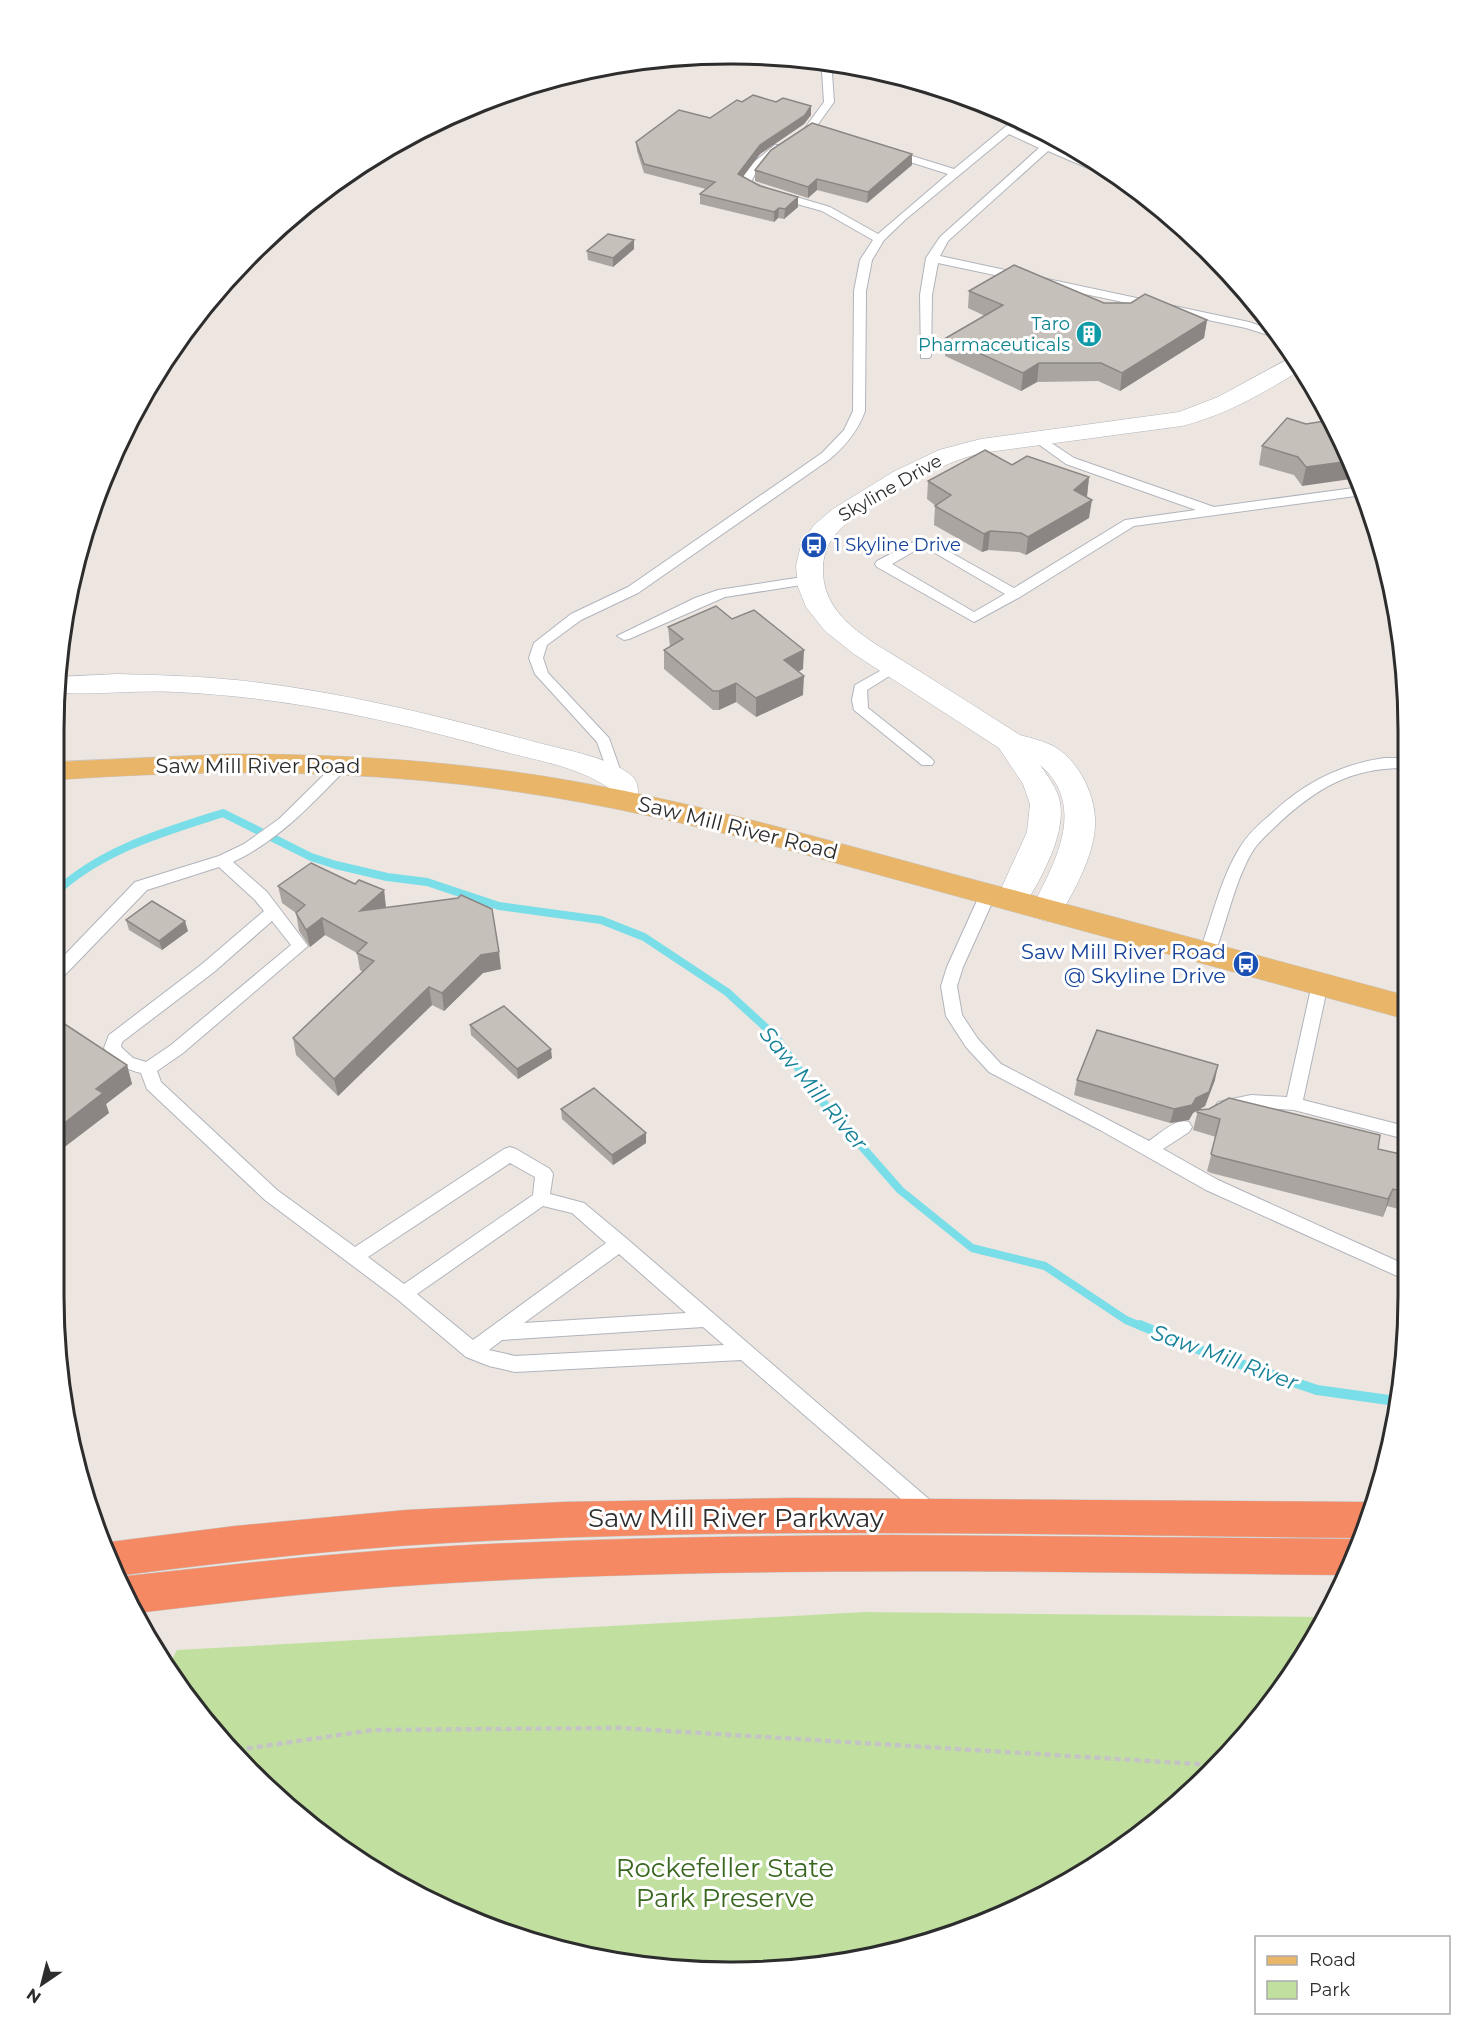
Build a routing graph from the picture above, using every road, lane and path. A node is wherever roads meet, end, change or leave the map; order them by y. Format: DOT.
graph roads {
  1 [pos="828,72"];
  2 [pos="1012,126"];
  3 [pos="1007,130"];
  4 [pos="832,135"];
  5 [pos="1034,138"];
  6 [pos="785,142"];
  7 [pos="1047,145"];
  8 [pos="877,149"];
  9 [pos="955,173"];
  10 [pos="879,239"];
  11 [pos="932,258"];
  12 [pos="1264,330"];
  13 [pos="925,356"];
  14 [pos="1289,367"];
  15 [pos="1038,438"];
  16 [pos="1353,492"];
  17 [pos="1213,511"];
  18 [pos="809,580"];
  19 [pos="1015,594"];
  20 [pos="624,636"];
  21 [pos="894,667"];
  22 [pos="66,684"];
  23 [pos="1010,742"];
  24 [pos="927,762"];
  25 [pos="1398,763"];
  26 [pos="342,765"];
  27 [pos="64,770"];
  28 [pos="620,789"];
  29 [pos="222,861"];
  30 [pos="1000,897"];
  31 [pos="1047,910"];
  32 [pos="274,911"];
  33 [pos="1207,954"];
  34 [pos="64,966"];
  35 [pos="1320,984"];
  36 [pos="1398,1005"];
  37 [pos="148,1069"];
  38 [pos="1294,1104"];
  39 [pos="1208,1116"];
  40 [pos="1183,1127"];
  41 [pos="1398,1131"];
  42 [pos="1150,1149"];
  43 [pos="541,1198"];
  44 [pos="620,1243"];
  45 [pos="354,1257"];
  46 [pos="1398,1269"];
  47 [pos="404,1294"];
  48 [pos="707,1319"];
  49 [pos="497,1333"];
  50 [pos="473,1351"];
  51 [pos="745,1352"];
  52 [pos="936,1517"];
  53 [pos="1358,1520"];
  54 [pos="1344,1557"];
  55 [pos="118,1558"];
  56 [pos="135,1594"];
  57 [pos="244,1749"];
  58 [pos="1204,1764"];
  1 -- 4 [label="lane"];
  2 -- 3 [label="lane"];
  3 -- 5 [label="lane"];
  3 -- 9 [label="lane"];
  6 -- 10 [label="lane"];
  7 -- 11 [label="lane"];
  8 -- 9 [label="lane"];
  9 -- 10 [label="lane"];
  10 -- 28 [label="lane"];
  11 -- 12 [label="lane"];
  11 -- 13 [label="lane"];
  14 -- 15 [label="street, Skyline Drive"];
  15 -- 17 [label="lane"];
  15 -- 18 [label="street, Skyline Drive"];
  16 -- 17 [label="lane"];
  17 -- 19 [label="lane"];
  18 -- 20 [label="lane"];
  18 -- 21 [label="street"];
  19 -- 19 [label="lane"];
  21 -- 23 [label="street"];
  21 -- 24 [label="lane"];
  22 -- 28 [label="street"];
  23 -- 30 [label="street"];
  23 -- 31 [label="street"];
  25 -- 33 [label="lane"];
  26 -- 27 [label="main road, Saw Mill River Road"];
  26 -- 28 [label="main road, Saw Mill River Road"];
  26 -- 29 [label="lane"];
  28 -- 30 [label="main road, Saw Mill River Road"];
  29 -- 32 [label="lane"];
  29 -- 34 [label="lane"];
  30 -- 31 [label="main road, Saw Mill River Road"];
  30 -- 42 [label="lane"];
  31 -- 33 [label="main road, Saw Mill River Road"];
  32 -- 37 [label="lane"];
  32 -- 37 [label="lane"];
  33 -- 35 [label="main road, Saw Mill River Road"];
  35 -- 36 [label="main road, Saw Mill River Road"];
  35 -- 38 [label="lane"];
  37 -- 45 [label="lane"];
  38 -- 39 [label="lane"];
  38 -- 41 [label="lane"];
  40 -- 42 [label="lane"];
  42 -- 46 [label="lane"];
  43 -- 44 [label="lane"];
  43 -- 45 [label="lane"];
  43 -- 47 [label="lane"];
  44 -- 48 [label="lane"];
  44 -- 49 [label="lane"];
  45 -- 47 [label="lane"];
  47 -- 50 [label="lane"];
  48 -- 49 [label="lane"];
  48 -- 51 [label="lane"];
  49 -- 50 [label="lane"];
  50 -- 51 [label="lane"];
  51 -- 52 [label="lane"];
  52 -- 53 [label="highway, Saw Mill River Parkway"];
  52 -- 55 [label="highway, Saw Mill River Parkway"];
  54 -- 56 [label="highway, Saw Mill River Parkway"];
  57 -- 58 [label="path"];
}
